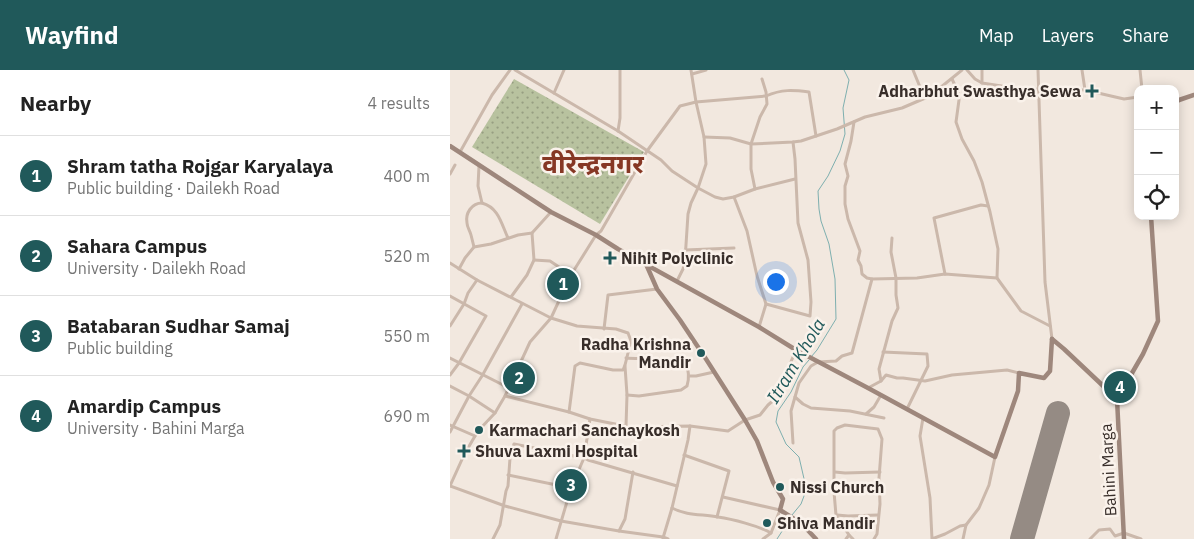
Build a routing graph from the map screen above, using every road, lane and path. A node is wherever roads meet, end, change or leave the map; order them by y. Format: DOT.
graph roads {
  1 [pos="510,70"];
  2 [pos="516,70"];
  3 [pos="564,70"];
  4 [pos="620,70"];
  5 [pos="706,70"];
  6 [pos="913,70"];
  7 [pos="962,70"];
  8 [pos="967,70"];
  9 [pos="982,70"];
  10 [pos="1038,70"];
  11 [pos="1082,70"];
  12 [pos="1140,70"];
  13 [pos="692,72"];
  14 [pos="762,79"];
  15 [pos="952,79"];
  16 [pos="982,83"];
  17 [pos="1142,85"];
  18 [pos="1039,88"];
  19 [pos="1085,90"];
  20 [pos="554,93"];
  21 [pos="1194,95"];
  22 [pos="766,96"];
  23 [pos="1134,98"];
  24 [pos="922,99"];
  25 [pos="1179,101"];
  26 [pos="696,102"];
  27 [pos="854,121"];
  28 [pos="618,131"];
  29 [pos="816,136"];
  30 [pos="704,137"];
  31 [pos="793,142"];
  32 [pos="751,144"];
  33 [pos="450,146"];
  34 [pos="648,151"];
  35 [pos="460,152"];
  36 [pos="456,165"];
  37 [pos="480,166"];
  38 [pos="450,174"];
  39 [pos="795,178"];
  40 [pos="698,188"];
  41 [pos="755,189"];
  42 [pos="734,197"];
  43 [pos="482,203"];
  44 [pos="988,206"];
  45 [pos="551,212"];
  46 [pos="1151,220"];
  47 [pos="532,233"];
  48 [pos="596,235"];
  49 [pos="508,238"];
  50 [pos="892,238"];
  51 [pos="474,247"];
  52 [pos="734,248"];
  53 [pos="685,250"];
  54 [pos="534,260"];
  55 [pos="450,263"];
  56 [pos="646,263"];
  57 [pos="459,269"];
  58 [pos="945,274"];
  59 [pos="571,275"];
  60 [pos="896,278"];
  61 [pos="997,278"];
  62 [pos="872,279"];
  63 [pos="477,280"];
  64 [pos="677,281"];
  65 [pos="658,289"];
  66 [pos="450,296"];
  67 [pos="512,297"];
  68 [pos="464,304"];
  69 [pos="522,304"];
  70 [pos="766,304"];
  71 [pos="551,318"];
  72 [pos="450,326"];
  73 [pos="1050,326"];
  74 [pos="759,327"];
  75 [pos="604,329"];
  76 [pos="1052,338"];
  77 [pos="796,350"];
  78 [pos="883,352"];
  79 [pos="450,358"];
  80 [pos="626,358"];
  81 [pos="817,362"];
  82 [pos="459,363"];
  83 [pos="625,365"];
  84 [pos="714,372"];
  85 [pos="1019,373"];
  86 [pos="450,375"];
  87 [pos="482,376"];
  88 [pos="689,376"];
  89 [pos="881,381"];
  90 [pos="921,381"];
  91 [pos="450,386"];
  92 [pos="509,388"];
  93 [pos="868,388"];
  94 [pos="628,395"];
  95 [pos="881,395"];
  96 [pos="469,396"];
  97 [pos="505,396"];
  98 [pos="794,397"];
  99 [pos="1117,399"];
  100 [pos="907,409"];
  101 [pos="569,412"];
  102 [pos="495,413"];
  103 [pos="866,415"];
  104 [pos="884,418"];
  105 [pos="923,418"];
  106 [pos="590,419"];
  107 [pos="745,420"];
  108 [pos="452,426"];
  109 [pos="626,426"];
  110 [pos="690,426"];
  111 [pos="450,432"];
  112 [pos="475,436"];
  113 [pos="793,443"];
  114 [pos="684,455"];
  115 [pos="995,457"];
  116 [pos="584,458"];
  117 [pos="633,472"];
  118 [pos="834,472"];
  119 [pos="880,472"];
  120 [pos="508,475"];
  121 [pos="450,486"];
  122 [pos="678,486"];
  123 [pos="571,488"];
  124 [pos="723,497"];
  125 [pos="504,506"];
  126 [pos="672,508"];
  127 [pos="780,510"];
  128 [pos="836,515"];
  129 [pos="878,515"];
  130 [pos="717,517"];
  131 [pos="562,521"];
  132 [pos="966,525"];
  133 [pos="619,531"];
  134 [pos="771,533"];
  135 [pos="1124,533"];
  136 [pos="849,535"];
  137 [pos="495,538"];
  138 [pos="663,538"];
  139 [pos="814,538"];
  140 [pos="556,539"];
  141 [pos="668,539"];
  142 [pos="763,539"];
  143 [pos="846,539"];
  144 [pos="853,539"];
  145 [pos="874,539"];
  146 [pos="963,539"];
  147 [pos="1090,539"];
  148 [pos="1124,539"];
  149 [pos="1141,539"];
  1 -- 35 [label="street"];
  2 -- 20 [label="street"];
  3 -- 20 [label="street"];
  4 -- 28 [label="street"];
  5 -- 13 [label="street"];
  6 -- 24 [label="street"];
  7 -- 15 [label="street"];
  8 -- 16 [label="street"];
  9 -- 16 [label="street"];
  10 -- 18 [label="street"];
  11 -- 19 [label="street"];
  12 -- 17 [label="street"];
  13 -- 26 [label="street"];
  14 -- 22 [label="street"];
  15 -- 24 [label="street"];
  15 -- 44 [label="street"];
  16 -- 18 [label="street"];
  18 -- 19 [label="street"];
  18 -- 73 [label="street"];
  19 -- 23 [label="street"];
  20 -- 28 [label="street"];
  21 -- 25 [label="street"];
  22 -- 26 [label="street"];
  22 -- 29 [label="street"];
  22 -- 32 [label="street"];
  24 -- 27 [label="street"];
  26 -- 30 [label="street"];
  26 -- 34 [label="street"];
  27 -- 29 [label="street"];
  27 -- 62 [label="street"];
  28 -- 34 [label="street"];
  29 -- 31 [label="street"];
  30 -- 32 [label="street"];
  30 -- 40 [label="street"];
  31 -- 32 [label="street"];
  31 -- 39 [label="street"];
  32 -- 41 [label="street"];
  33 -- 35 [label="street"];
  34 -- 40 [label="street"];
  34 -- 48 [label="street"];
  35 -- 37 [label="street"];
  36 -- 38 [label="street"];
  37 -- 43 [label="street"];
  37 -- 45 [label="street"];
  39 -- 41 [label="street"];
  39 -- 70 [label="street"];
  40 -- 42 [label="street"];
  40 -- 53 [label="street"];
  41 -- 42 [label="street"];
  42 -- 70 [label="street"];
  43 -- 49 [label="street"];
  43 -- 51 [label="street"];
  44 -- 58 [label="street"];
  44 -- 61 [label="street"];
  45 -- 47 [label="street"];
  45 -- 48 [label="street"];
  46 -- 99 [label="street"];
  47 -- 49 [label="street"];
  47 -- 54 [label="street"];
  48 -- 56 [label="street"];
  48 -- 59 [label="street"];
  49 -- 51 [label="street"];
  50 -- 60 [label="street"];
  51 -- 57 [label="street"];
  52 -- 53 [label="street"];
  53 -- 64 [label="street"];
  54 -- 59 [label="street"];
  54 -- 67 [label="street"];
  55 -- 57 [label="street"];
  56 -- 64 [label="street"];
  56 -- 65 [label="street"];
  57 -- 63 [label="street"];
  58 -- 60 [label="street"];
  58 -- 61 [label="street"];
  59 -- 71 [label="street"];
  60 -- 62 [label="street"];
  60 -- 78 [label="street"];
  61 -- 73 [label="street"];
  62 -- 81 [label="street"];
  63 -- 67 [label="street"];
  63 -- 68 [label="street"];
  64 -- 74 [label="street"];
  65 -- 75 [label="street"];
  65 -- 84 [label="street"];
  66 -- 68 [label="street"];
  67 -- 69 [label="street"];
  68 -- 72 [label="street"];
  68 -- 82 [label="street"];
  69 -- 71 [label="street"];
  69 -- 87 [label="street"];
  70 -- 74 [label="street"];
  71 -- 75 [label="street"];
  71 -- 92 [label="street"];
  73 -- 76 [label="street"];
  74 -- 77 [label="street"];
  75 -- 80 [label="street"];
  76 -- 85 [label="street"];
  76 -- 99 [label="street"];
  77 -- 81 [label="street"];
  77 -- 107 [label="street"];
  78 -- 89 [label="street"];
  78 -- 90 [label="street"];
  79 -- 82 [label="street"];
  80 -- 83 [label="street"];
  80 -- 88 [label="street"];
  81 -- 93 [label="street"];
  81 -- 98 [label="street"];
  82 -- 86 [label="street"];
  82 -- 87 [label="street"];
  83 -- 94 [label="street"];
  83 -- 101 [label="street"];
  84 -- 88 [label="street"];
  84 -- 107 [label="street"];
  85 -- 90 [label="street"];
  85 -- 115 [label="street"];
  87 -- 92 [label="street"];
  87 -- 96 [label="street"];
  88 -- 94 [label="street"];
  89 -- 90 [label="street"];
  89 -- 93 [label="street"];
  90 -- 100 [label="street"];
  91 -- 96 [label="street"];
  92 -- 97 [label="street"];
  93 -- 95 [label="street"];
  94 -- 109 [label="street"];
  95 -- 100 [label="street"];
  95 -- 103 [label="street"];
  96 -- 102 [label="street"];
  96 -- 108 [label="street"];
  97 -- 101 [label="street"];
  97 -- 102 [label="street"];
  98 -- 103 [label="street"];
  98 -- 113 [label="street"];
  99 -- 135 [label="street, Bahini Marga"];
  100 -- 105 [label="street"];
  101 -- 106 [label="street"];
  102 -- 112 [label="street"];
  103 -- 104 [label="street"];
  105 -- 115 [label="street"];
  105 -- 132 [label="street"];
  106 -- 109 [label="street"];
  106 -- 116 [label="street"];
  107 -- 110 [label="street"];
  107 -- 127 [label="street"];
  108 -- 111 [label="street"];
  108 -- 112 [label="street"];
  109 -- 110 [label="street"];
  110 -- 114 [label="street"];
  112 -- 121 [label="street"];
  114 -- 122 [label="street"];
  114 -- 124 [label="street"];
  115 -- 132 [label="street"];
  116 -- 117 [label="street"];
  116 -- 120 [label="street"];
  116 -- 123 [label="street"];
  117 -- 122 [label="street"];
  117 -- 133 [label="street"];
  118 -- 119 [label="street"];
  118 -- 119 [label="street"];
  118 -- 128 [label="street"];
  119 -- 129 [label="street"];
  120 -- 123 [label="street"];
  120 -- 125 [label="street"];
  121 -- 125 [label="street"];
  122 -- 126 [label="street"];
  123 -- 131 [label="street"];
  124 -- 127 [label="street"];
  124 -- 130 [label="street"];
  125 -- 131 [label="street"];
  125 -- 137 [label="street"];
  126 -- 130 [label="street"];
  126 -- 138 [label="street"];
  127 -- 134 [label="street"];
  127 -- 139 [label="street"];
  128 -- 129 [label="street"];
  128 -- 136 [label="street"];
  129 -- 145 [label="street"];
  130 -- 134 [label="street"];
  131 -- 133 [label="street"];
  131 -- 140 [label="street"];
  132 -- 146 [label="street"];
  133 -- 138 [label="street"];
  134 -- 142 [label="street"];
  135 -- 147 [label="street"];
  135 -- 148 [label="street, Bahini Marga"];
  135 -- 149 [label="street"];
  136 -- 143 [label="street"];
  136 -- 144 [label="street"];
  138 -- 141 [label="street"];
}
